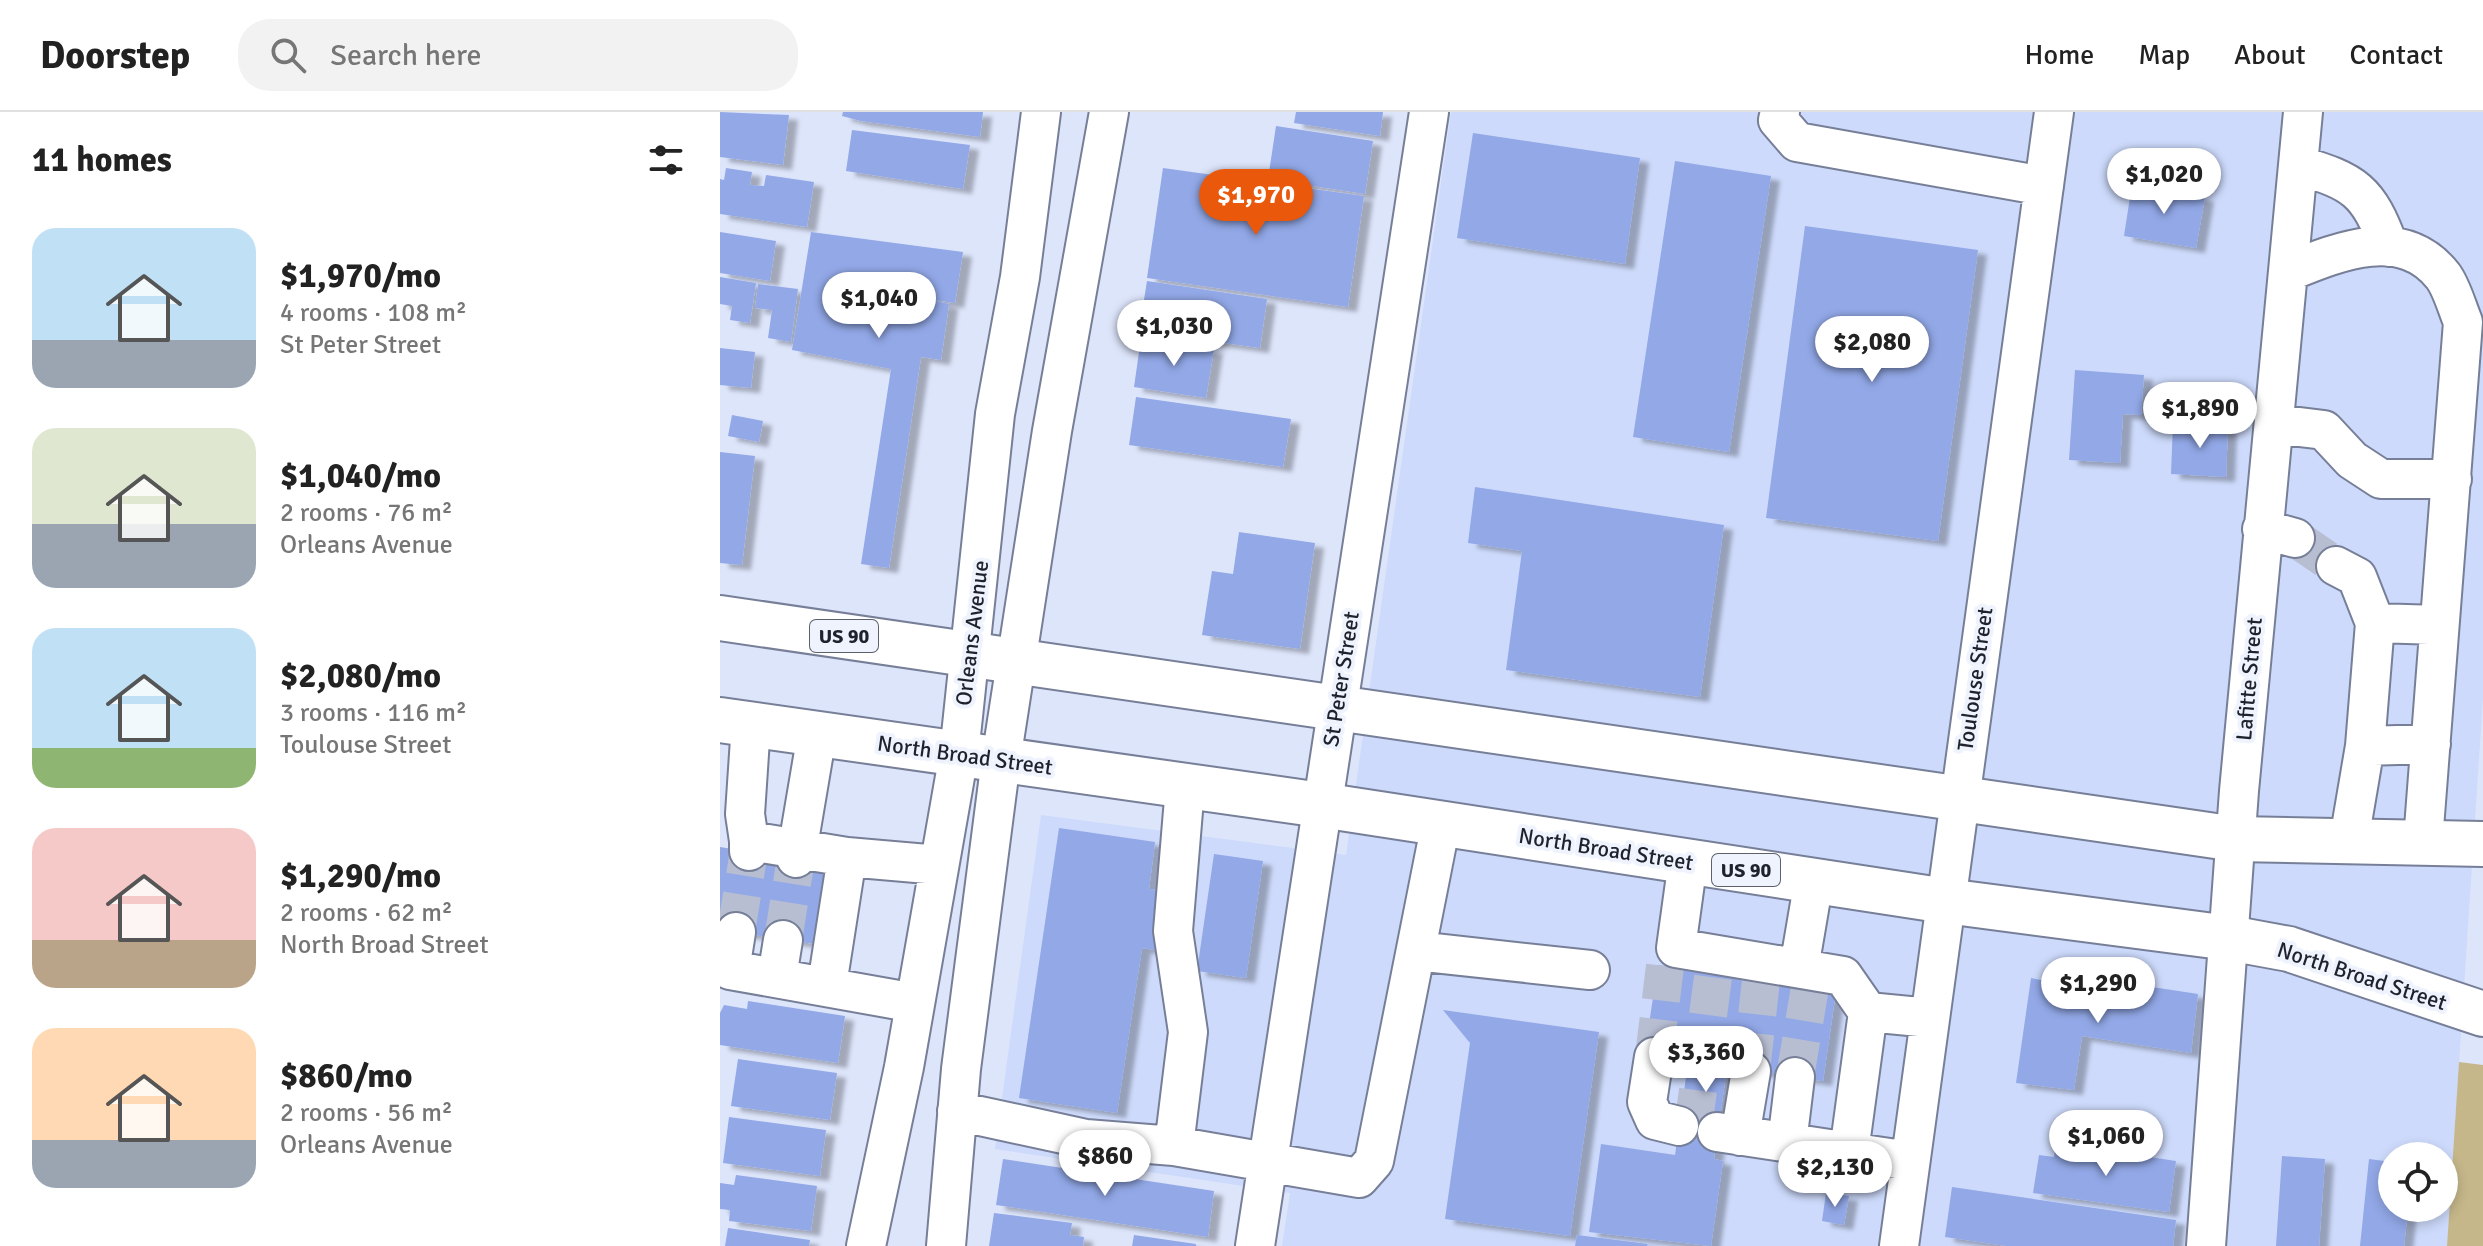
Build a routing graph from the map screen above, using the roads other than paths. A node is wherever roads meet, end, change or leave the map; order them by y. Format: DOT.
graph roads {
  1 [pos="1041,112"];
  2 [pos="1109,112"];
  3 [pos="1429,112"];
  4 [pos="1780,112"];
  5 [pos="2054,112"];
  6 [pos="2303,112"];
  7 [pos="2298,165"];
  8 [pos="2044,186"];
  9 [pos="2389,247"];
  10 [pos="2288,272"];
  11 [pos="2274,424"];
  12 [pos="2452,479"];
  13 [pos="2336,566"];
  14 [pos="720,618"];
  15 [pos="2375,623"];
  16 [pos="2438,625"];
  17 [pos="968,653"];
  18 [pos="1017,661"];
  19 [pos="1336,710"];
  20 [pos="735,722"];
  21 [pos="817,734"];
  22 [pos="2431,744"];
  23 [pos="2365,746"];
  24 [pos="959,754"];
  25 [pos="1001,760"];
  26 [pos="1185,787"];
  27 [pos="1960,798"];
  28 [pos="1321,805"];
  29 [pos="1441,823"];
  30 [pos="2236,839"];
  31 [pos="2349,840"];
  32 [pos="2423,841"];
  33 [pos="2483,844"];
  34 [pos="796,853"];
  35 [pos="847,857"];
  36 [pos="1688,861"];
  37 [pos="939,865"];
  38 [pos="1814,880"];
  39 [pos="1946,901"];
  40 [pos="736,932"];
  41 [pos="2229,938"];
  42 [pos="783,940"];
  43 [pos="1416,951"];
  44 [pos="1590,970"];
  45 [pos="1789,974"];
  46 [pos="777,977"];
  47 [pos="827,985"];
  48 [pos="915,1003"];
  49 [pos="1868,1012"];
  50 [pos="2483,1014"];
  51 [pos="1930,1018"];
  52 [pos="1654,1057"];
  53 [pos="1751,1071"];
  54 [pos="1795,1077"];
  55 [pos="957,1111"];
  56 [pos="1679,1126"];
  57 [pos="1787,1143"];
  58 [pos="1174,1146"];
  59 [pos="1849,1152"];
  60 [pos="1910,1161"];
  61 [pos="1268,1163"];
  62 [pos="866,1246"];
  63 [pos="946,1246"];
  64 [pos="1255,1246"];
  65 [pos="1899,1246"];
  66 [pos="2206,1246"];
  1 -- 17 [label="street, Orleans Avenue"];
  2 -- 18 [label="street"];
  3 -- 19 [label="street, St Peter Street"];
  4 -- 8 [label="street"];
  5 -- 8 [label="street, Toulouse Street"];
  6 -- 7 [label="street, Lafitte Street"];
  7 -- 9 [label="street"];
  7 -- 10 [label="street, Lafitte Street"];
  8 -- 27 [label="street, Toulouse Street"];
  9 -- 10 [label="street"];
  9 -- 12 [label="street"];
  10 -- 11 [label="street, Lafitte Street"];
  11 -- 12 [label="street"];
  11 -- 30 [label="street, Lafitte Street"];
  12 -- 16 [label="street"];
  13 -- 15 [label="street"];
  14 -- 17 [label="main road, US 90"];
  15 -- 16 [label="street"];
  15 -- 23 [label="street"];
  16 -- 22 [label="street"];
  17 -- 18 [label="main road, US 90"];
  17 -- 24 [label="street, Orleans Avenue"];
  18 -- 19 [label="main road, US 90"];
  18 -- 25 [label="street"];
  19 -- 27 [label="main road, US 90"];
  19 -- 28 [label="street, St Peter Street"];
  20 -- 21 [label="main road, North Broad Street / US 90"];
  20 -- 34 [label="street"];
  21 -- 24 [label="main road, North Broad Street / US 90"];
  21 -- 34 [label="street"];
  22 -- 23 [label="street"];
  22 -- 32 [label="street"];
  23 -- 31 [label="street"];
  24 -- 25 [label="main road, North Broad Street / US 90"];
  24 -- 37 [label="street, Orleans Avenue"];
  25 -- 26 [label="main road, North Broad Street / US 90"];
  25 -- 55 [label="street"];
  26 -- 28 [label="main road, North Broad Street / US 90"];
  26 -- 58 [label="street"];
  27 -- 30 [label="main road, US 90"];
  27 -- 39 [label="street, Toulouse Street"];
  28 -- 29 [label="main road, North Broad Street / US 90"];
  28 -- 61 [label="street, St Peter Street"];
  29 -- 36 [label="main road, North Broad Street / US 90"];
  29 -- 43 [label="street"];
  30 -- 31 [label="main road, US 90"];
  30 -- 41 [label="street, Lafitte Street"];
  31 -- 32 [label="main road, US 90"];
  32 -- 33 [label="main road, US 90"];
  34 -- 35 [label="street"];
  35 -- 37 [label="street"];
  35 -- 47 [label="street"];
  36 -- 38 [label="main road, North Broad Street / US 90"];
  36 -- 45 [label="street"];
  37 -- 48 [label="street, Orleans Avenue"];
  38 -- 39 [label="main road, North Broad Street / US 90"];
  38 -- 45 [label="street"];
  39 -- 41 [label="main road, North Broad Street / US 90"];
  39 -- 51 [label="street, Toulouse Street"];
  40 -- 46 [label="street"];
  41 -- 50 [label="main road, North Broad Street / US 90"];
  41 -- 66 [label="street, Lafitte Street"];
  42 -- 46 [label="street"];
  43 -- 44 [label="street"];
  43 -- 61 [label="street"];
  45 -- 49 [label="street"];
  46 -- 47 [label="street"];
  47 -- 48 [label="street"];
  48 -- 62 [label="street, Orleans Avenue"];
  49 -- 51 [label="street"];
  49 -- 59 [label="street"];
  51 -- 60 [label="street, Toulouse Street"];
  52 -- 56 [label="street"];
  53 -- 57 [label="street"];
  54 -- 57 [label="street"];
  55 -- 58 [label="street"];
  55 -- 63 [label="street"];
  57 -- 59 [label="street"];
  58 -- 61 [label="street"];
  59 -- 60 [label="street"];
  60 -- 65 [label="street, Toulouse Street"];
  61 -- 64 [label="street, St Peter Street"];
}
